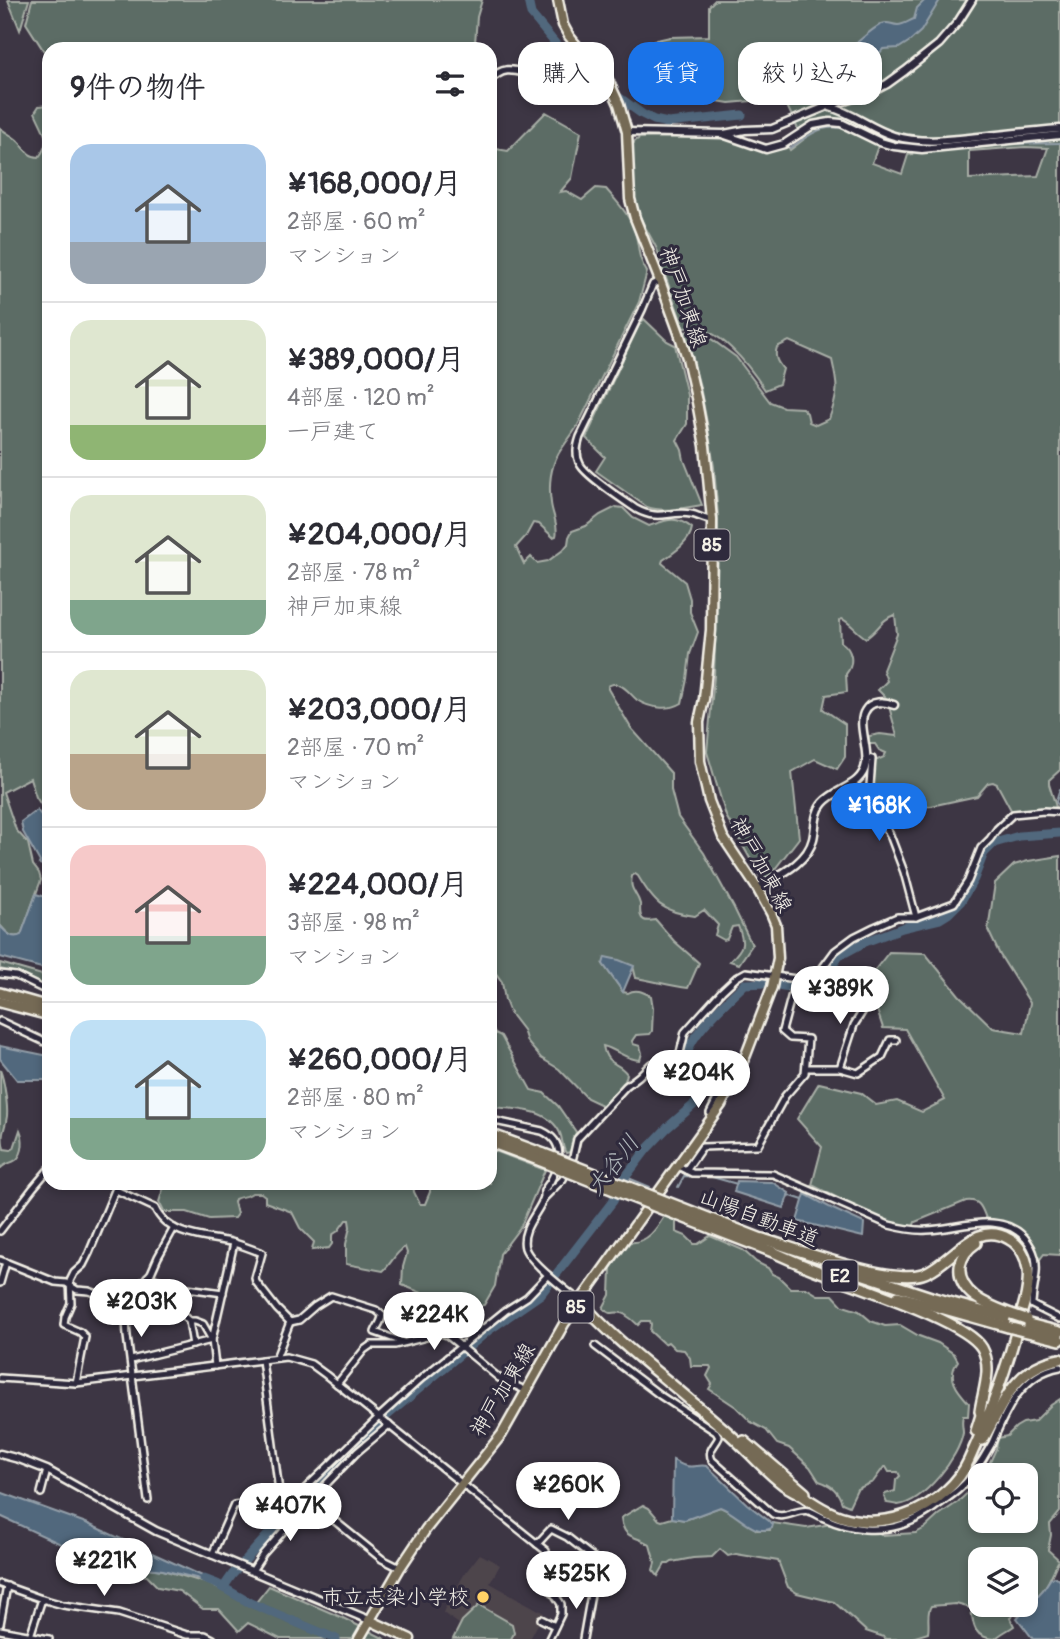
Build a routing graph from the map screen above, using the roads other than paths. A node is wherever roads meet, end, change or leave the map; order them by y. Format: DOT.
graph roads {
  1 [pos="558,0"];
  2 [pos="972,0"];
  3 [pos="572,42"];
  4 [pos="518,71"];
  5 [pos="497,73"];
  6 [pos="614,90"];
  7 [pos="828,106"];
  8 [pos="1060,129"];
  9 [pos="627,132"];
  10 [pos="724,134"];
  11 [pos="1060,135"];
  12 [pos="660,281"];
  13 [pos="712,520"];
  14 [pos="894,705"];
  15 [pos="867,758"];
  16 [pos="1060,812"];
  17 [pos="757,888"];
  18 [pos="916,917"];
  19 [pos="0,974"];
  20 [pos="773,981"];
  21 [pos="795,981"];
  22 [pos="42,989"];
  23 [pos="0,993"];
  24 [pos="870,993"];
  25 [pos="0,1002"];
  26 [pos="42,1005"];
  27 [pos="42,1013"];
  28 [pos="0,1021"];
  29 [pos="895,1040"];
  30 [pos="42,1041"];
  31 [pos="680,1053"];
  32 [pos="807,1068"];
  33 [pos="840,1068"];
  34 [pos="714,1116"];
  35 [pos="497,1121"];
  36 [pos="497,1137"];
  37 [pos="497,1144"];
  38 [pos="542,1158"];
  39 [pos="682,1168"];
  40 [pos="42,1178"];
  41 [pos="115,1190"];
  42 [pos="124,1190"];
  43 [pos="544,1198"];
  44 [pos="679,1211"];
  45 [pos="174,1228"];
  46 [pos="0,1231"];
  47 [pos="763,1239"];
  48 [pos="234,1243"];
  49 [pos="769,1250"];
  50 [pos="3,1261"];
  51 [pos="549,1276"];
  52 [pos="147,1277"];
  53 [pos="0,1283"];
  54 [pos="71,1287"];
  55 [pos="187,1288"];
  56 [pos="223,1293"];
  57 [pos="580,1301"];
  58 [pos="125,1304"];
  59 [pos="183,1304"];
  60 [pos="135,1305"];
  61 [pos="1060,1319"];
  62 [pos="1009,1320"];
  63 [pos="189,1321"];
  64 [pos="290,1322"];
  65 [pos="1025,1324"];
  66 [pos="1060,1330"];
  67 [pos="212,1340"];
  68 [pos="1060,1340"];
  69 [pos="403,1342"];
  70 [pos="193,1345"];
  71 [pos="595,1346"];
  72 [pos="461,1347"];
  73 [pos="276,1358"];
  74 [pos="1060,1359"];
  75 [pos="131,1360"];
  76 [pos="262,1360"];
  77 [pos="215,1366"];
  78 [pos="1060,1367"];
  79 [pos="132,1376"];
  80 [pos="0,1378"];
  81 [pos="76,1383"];
  82 [pos="337,1384"];
  83 [pos="527,1391"];
  84 [pos="981,1415"];
  85 [pos="379,1417"];
  86 [pos="388,1425"];
  87 [pos="0,1454"];
  88 [pos="971,1458"];
  89 [pos="47,1470"];
  90 [pos="461,1483"];
  91 [pos="41,1493"];
  92 [pos="280,1499"];
  93 [pos="148,1500"];
  94 [pos="310,1501"];
  95 [pos="537,1544"];
  96 [pos="212,1555"];
  97 [pos="599,1562"];
  98 [pos="400,1568"];
  99 [pos="252,1571"];
  100 [pos="593,1583"];
  101 [pos="3,1585"];
  102 [pos="43,1599"];
  103 [pos="1,1608"];
  104 [pos="541,1619"];
  105 [pos="0,1624"];
  106 [pos="367,1624"];
  107 [pos="555,1626"];
  108 [pos="0,1630"];
  109 [pos="30,1636"];
  110 [pos="550,1637"];
  111 [pos="210,1638"];
  112 [pos="48,1639"];
  113 [pos="359,1639"];
  114 [pos="410,1639"];
  115 [pos="558,1639"];
  116 [pos="583,1639"];
  1 -- 3 [label="main road, 神戸加東線 / 85"];
  2 -- 7 [label="street"];
  4 -- 5 [label="street"];
  6 -- 9 [label="main road, 神戸加東線 / 85"];
  7 -- 8 [label="street"];
  7 -- 10 [label="street"];
  9 -- 10 [label="street"];
  9 -- 12 [label="main road, 神戸加東線 / 85"];
  10 -- 11 [label="street"];
  12 -- 13 [label="main road, 神戸加東線 / 85"];
  12 -- 13 [label="street"];
  13 -- 17 [label="main road, 神戸加東線 / 85"];
  14 -- 15 [label="street"];
  15 -- 17 [label="street"];
  15 -- 18 [label="street"];
  16 -- 18 [label="street"];
  17 -- 20 [label="main road, 神戸加東線 / 85"];
  18 -- 21 [label="street"];
  19 -- 22 [label="street"];
  20 -- 21 [label="street"];
  20 -- 31 [label="street"];
  20 -- 34 [label="main road, 神戸加東線 / 85"];
  21 -- 32 [label="street"];
  23 -- 26 [label="highway"];
  24 -- 33 [label="street"];
  25 -- 27 [label="highway"];
  28 -- 30 [label="street"];
  29 -- 33 [label="street"];
  31 -- 34 [label="street"];
  31 -- 43 [label="street"];
  32 -- 33 [label="street"];
  32 -- 39 [label="street"];
  34 -- 39 [label="main road, 神戸加東線 / 85"];
  35 -- 43 [label="street"];
  36 -- 38 [label="highway, 山陽自動車道 / E2"];
  37 -- 38 [label="highway, 山陽自動車道 / E2"];
  38 -- 44 [label="highway, 山陽自動車道 / E2, bridge"];
  39 -- 57 [label="main road, 神戸加東線 / 85"];
  39 -- 61 [label="street"];
  40 -- 46 [label="street"];
  41 -- 54 [label="street"];
  42 -- 45 [label="street"];
  43 -- 51 [label="street"];
  44 -- 47 [label="highway, 山陽自動車道 / E2"];
  44 -- 49 [label="highway, 山陽自動車道 / E2"];
  45 -- 48 [label="street"];
  45 -- 52 [label="street"];
  47 -- 62 [label="highway, 山陽自動車道 / E2"];
  47 -- 88 [label="highway"];
  48 -- 56 [label="street"];
  48 -- 64 [label="street"];
  49 -- 62 [label="highway, 山陽自動車道 / E2"];
  49 -- 84 [label="highway"];
  50 -- 53 [label="street"];
  50 -- 54 [label="street"];
  51 -- 57 [label="street"];
  51 -- 72 [label="street"];
  52 -- 55 [label="street"];
  52 -- 60 [label="street"];
  54 -- 58 [label="street"];
  54 -- 81 [label="street"];
  55 -- 56 [label="street"];
  55 -- 59 [label="street"];
  56 -- 67 [label="street"];
  57 -- 83 [label="main road, 神戸加東線 / 85"];
  57 -- 84 [label="highway"];
  57 -- 88 [label="highway"];
  58 -- 60 [label="street"];
  58 -- 75 [label="street"];
  59 -- 60 [label="street"];
  59 -- 63 [label="street"];
  62 -- 65 [label="highway, 山陽自動車道 / E2, bridge"];
  62 -- 84 [label="highway"];
  63 -- 67 [label="street"];
  63 -- 70 [label="street"];
  64 -- 69 [label="street"];
  64 -- 73 [label="street"];
  65 -- 66 [label="highway, 山陽自動車道 / E2"];
  65 -- 68 [label="highway, 山陽自動車道 / E2"];
  67 -- 70 [label="street"];
  67 -- 77 [label="street"];
  69 -- 72 [label="street"];
  69 -- 82 [label="street"];
  70 -- 75 [label="street"];
  71 -- 78 [label="street"];
  72 -- 83 [label="street"];
  72 -- 85 [label="street"];
  73 -- 76 [label="street"];
  73 -- 82 [label="street"];
  74 -- 88 [label="highway"];
  75 -- 79 [label="street"];
  76 -- 77 [label="street"];
  76 -- 92 [label="street"];
  77 -- 79 [label="street"];
  79 -- 81 [label="street"];
  79 -- 93 [label="street"];
  80 -- 81 [label="street"];
  82 -- 85 [label="street"];
  83 -- 90 [label="main road, 神戸加東線 / 85"];
  85 -- 86 [label="street"];
  85 -- 92 [label="street"];
  86 -- 90 [label="street"];
  86 -- 94 [label="street"];
  87 -- 89 [label="street"];
  89 -- 91 [label="street"];
  89 -- 96 [label="street"];
  90 -- 95 [label="street"];
  90 -- 98 [label="main road, 神戸加東線 / 85"];
  92 -- 96 [label="street"];
  94 -- 98 [label="street"];
  94 -- 99 [label="street"];
  95 -- 97 [label="street"];
  95 -- 107 [label="street"];
  96 -- 99 [label="street"];
  98 -- 106 [label="main road, 神戸加東線 / 85"];
  99 -- 106 [label="street"];
  100 -- 116 [label="street"];
  101 -- 102 [label="street"];
  101 -- 103 [label="street"];
  102 -- 109 [label="street"];
  102 -- 111 [label="street"];
  103 -- 105 [label="street"];
  104 -- 107 [label="street"];
  106 -- 113 [label="main road, 神戸加東線"];
  106 -- 114 [label="main road"];
  107 -- 110 [label="street"];
  108 -- 109 [label="street"];
  109 -- 112 [label="street"];
  110 -- 115 [label="street"];
}
